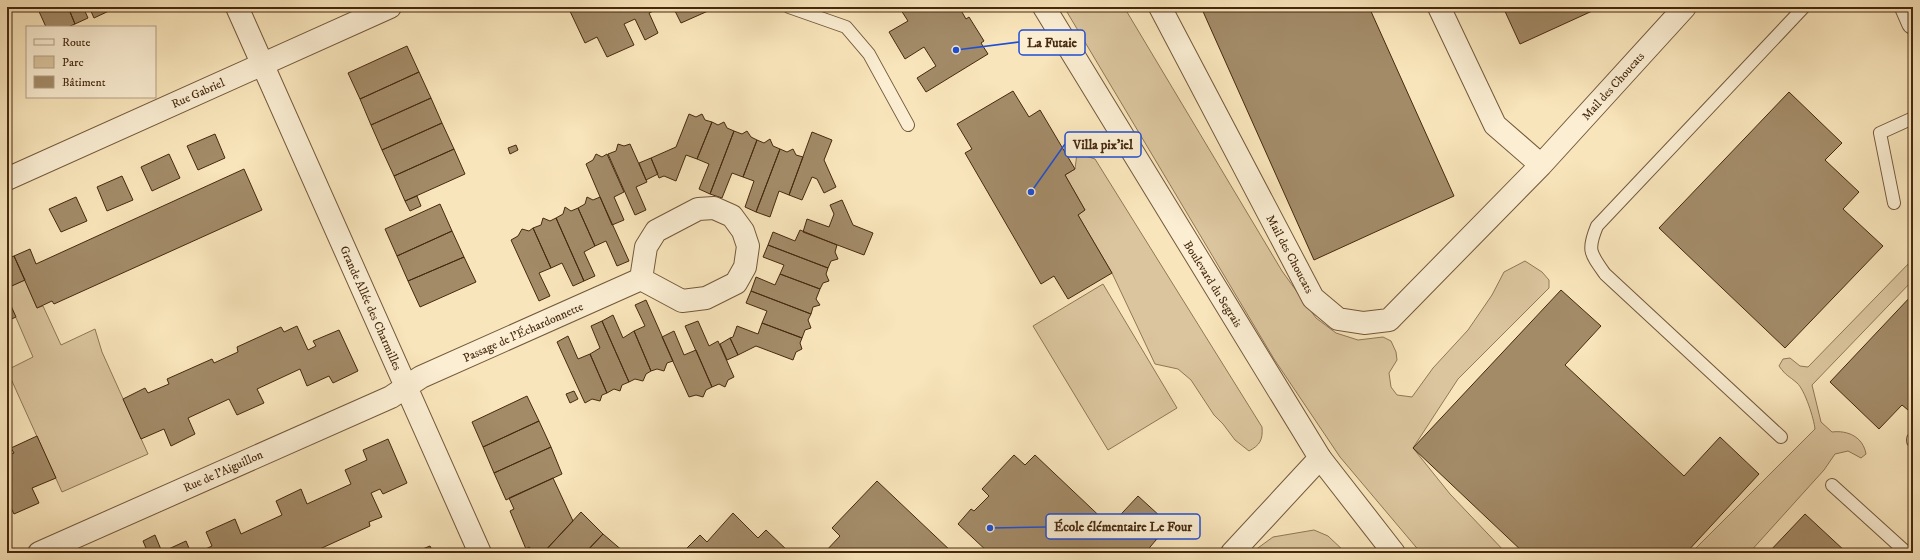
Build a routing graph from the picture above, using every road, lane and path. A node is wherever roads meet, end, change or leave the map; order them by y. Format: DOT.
graph roads {
  1 [pos="237,7"];
  2 [pos="390,7"];
  3 [pos="789,7"];
  4 [pos="1044,7"];
  5 [pos="1160,7"];
  6 [pos="1439,7"];
  7 [pos="1685,7"];
  8 [pos="1804,7"];
  9 [pos="1906,7"];
  10 [pos="1913,23"];
  11 [pos="262,64"];
  12 [pos="1913,118"];
  13 [pos="908,125"];
  14 [pos="1541,165"];
  15 [pos="7,179"];
  16 [pos="1894,203"];
  17 [pos="641,279"];
  18 [pos="406,387"];
  19 [pos="1781,437"];
  20 [pos="1320,458"];
  21 [pos="1832,486"];
  22 [pos="39,553"];
  23 [pos="480,553"];
  24 [pos="1232,553"];
  25 [pos="1394,553"];
  26 [pos="1907,553"];
  1 -- 11 [label="street, Grande Allée des Charmilles"];
  2 -- 11 [label="street, Rue Gabriel"];
  3 -- 13 [label="lane"];
  4 -- 20 [label="street, Boulevard du Segrais"];
  5 -- 14 [label="street, Mail des Choucats"];
  6 -- 14 [label="street"];
  7 -- 14 [label="street, Mail des Choucats"];
  8 -- 19 [label="lane"];
  9 -- 10 [label="street"];
  11 -- 15 [label="street, Rue Gabriel"];
  11 -- 18 [label="street, Grande Allée des Charmilles"];
  12 -- 16 [label="lane"];
  17 -- 17 [label="street"];
  17 -- 18 [label="street, Passage de l'Échardonnette"];
  18 -- 22 [label="street, Rue de l'Aiguillon"];
  18 -- 23 [label="street, Grande Allée des Charmilles"];
  20 -- 24 [label="street"];
  20 -- 25 [label="street, Boulevard du Segrais"];
  21 -- 26 [label="lane"];
}
